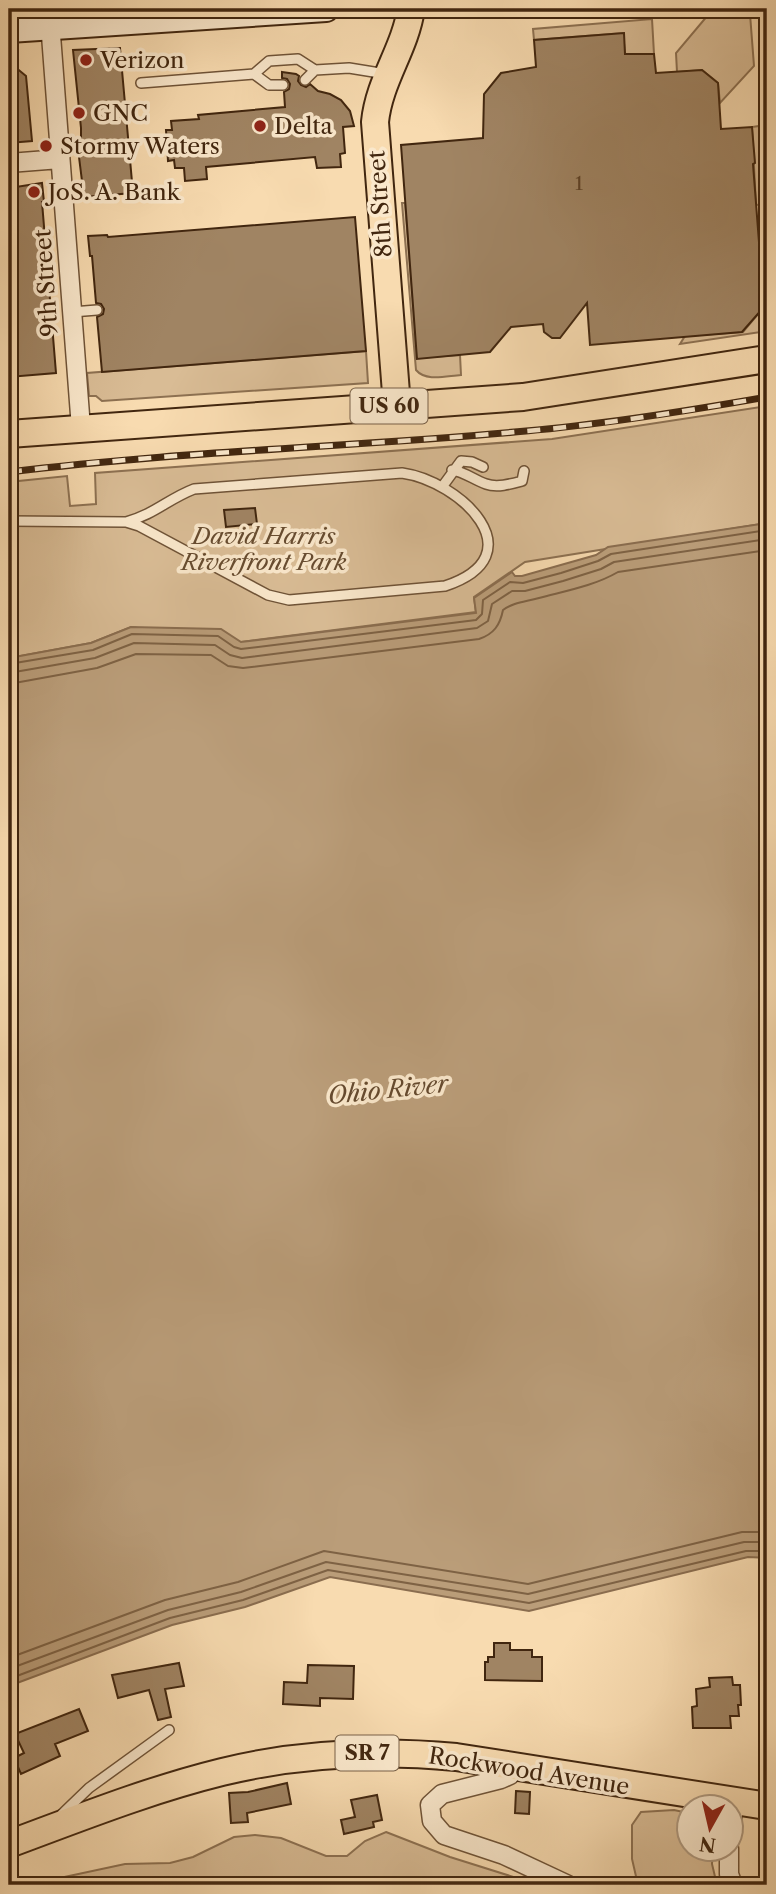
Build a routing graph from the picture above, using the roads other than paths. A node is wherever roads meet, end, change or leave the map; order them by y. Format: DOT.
graph roads {
  1 [pos="326,9"];
  2 [pos="411,9"];
  3 [pos="50,18"];
  4 [pos="9,30"];
  5 [pos="315,70"];
  6 [pos="254,74"];
  7 [pos="387,75"];
  8 [pos="305,80"];
  9 [pos="141,83"];
  10 [pos="283,85"];
  11 [pos="60,159"];
  12 [pos="9,163"];
  13 [pos="97,310"];
  14 [pos="72,312"];
  15 [pos="767,359"];
  16 [pos="397,406"];
  17 [pos="81,428"];
  18 [pos="9,434"];
  19 [pos="483,467"];
  20 [pos="453,470"];
  21 [pos="524,471"];
  22 [pos="442,487"];
  23 [pos="9,521"];
  24 [pos="126,522"];
  25 [pos="169,1731"];
  26 [pos="516,1766"];
  27 [pos="679,1792"];
  28 [pos="744,1802"];
  29 [pos="767,1806"];
  30 [pos="46,1830"];
  31 [pos="9,1844"];
  32 [pos="729,1862"];
  33 [pos="568,1885"];
  34 [pos="733,1885"];
  1 -- 3 [label="street"];
  2 -- 7 [label="main road, 8th Street"];
  3 -- 4 [label="street"];
  3 -- 11 [label="street, 9th Street"];
  5 -- 6 [label="lane"];
  5 -- 7 [label="lane"];
  5 -- 8 [label="lane"];
  6 -- 9 [label="lane"];
  6 -- 10 [label="lane"];
  7 -- 16 [label="main road, 8th Street"];
  11 -- 12 [label="street"];
  11 -- 14 [label="street, 9th Street"];
  13 -- 14 [label="lane"];
  14 -- 17 [label="street, 9th Street"];
  15 -- 16 [label="main road, US 60"];
  16 -- 17 [label="main road, US 60"];
  17 -- 18 [label="main road, US 60"];
  19 -- 20 [label="lane"];
  20 -- 21 [label="lane"];
  20 -- 22 [label="lane"];
  22 -- 24 [label="lane"];
  22 -- 24 [label="lane"];
  23 -- 24 [label="lane"];
  25 -- 30 [label="lane"];
  26 -- 27 [label="main road, Rockwood Avenue / SR 7"];
  26 -- 30 [label="main road, Rockwood Avenue / SR 7"];
  26 -- 33 [label="street"];
  28 -- 29 [label="main road, Rockwood Avenue / SR 7"];
  30 -- 31 [label="main road, Rockwood Avenue / SR 7"];
  32 -- 34 [label="street"];
}
